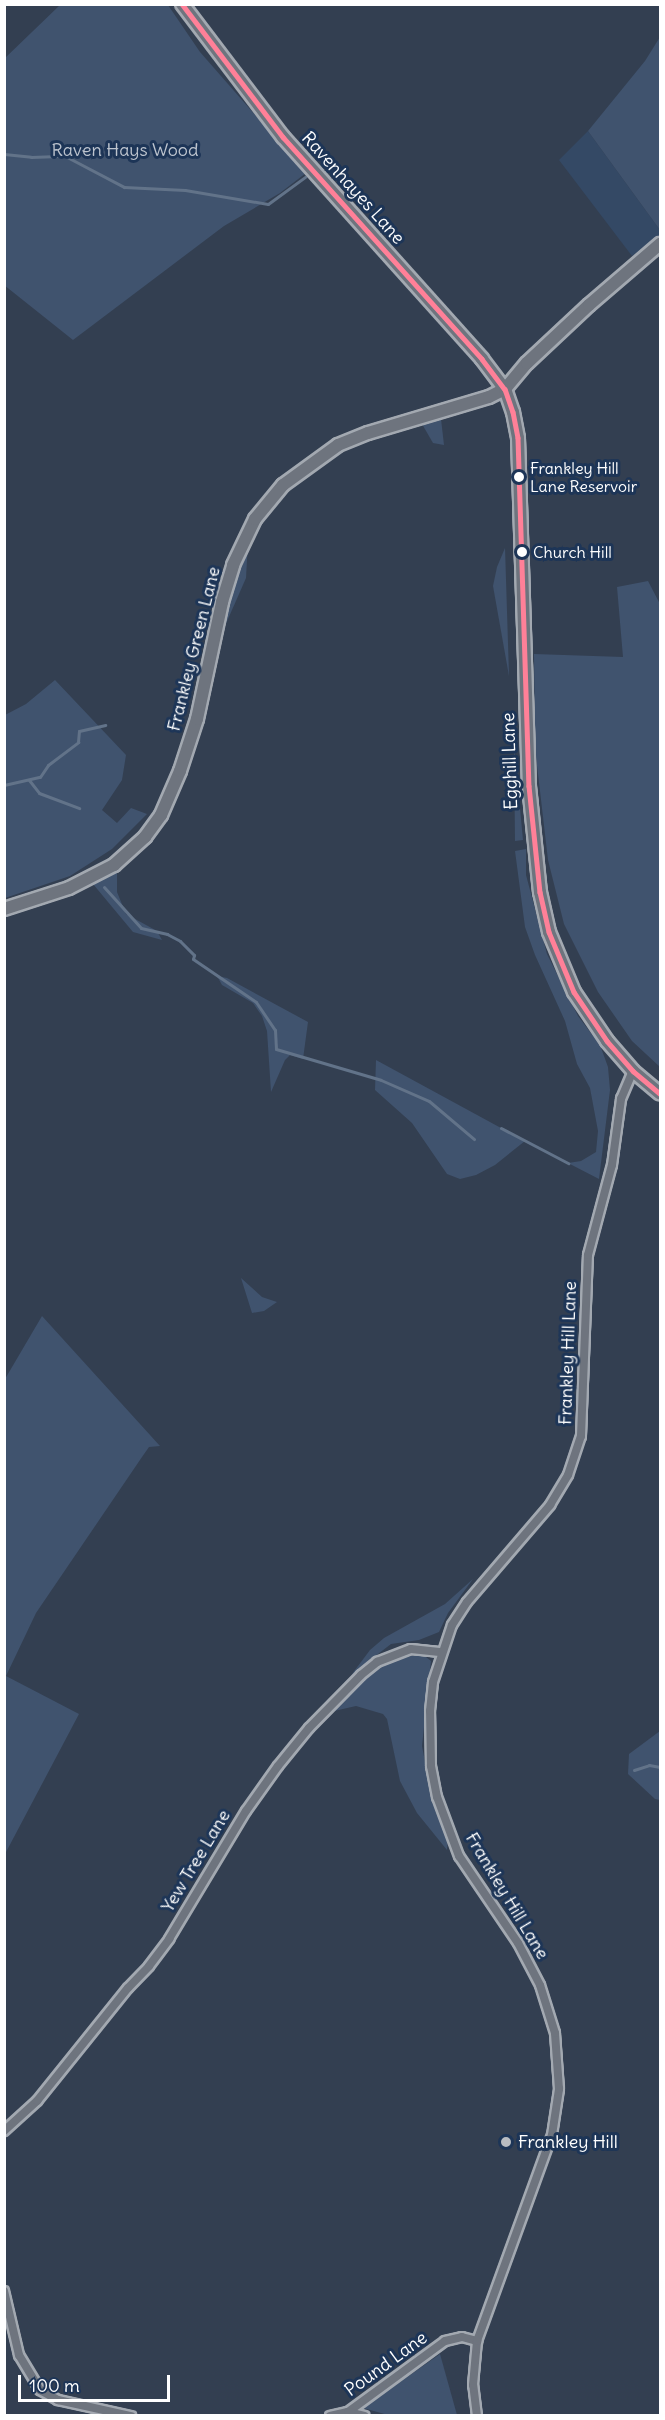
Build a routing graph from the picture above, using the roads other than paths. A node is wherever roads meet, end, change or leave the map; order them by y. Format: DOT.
graph roads {
  1 [pos="182,4"];
  2 [pos="660,244"];
  3 [pos="505,389"];
  4 [pos="4,909"];
  5 [pos="633,1071"];
  6 [pos="660,1094"];
  7 [pos="442,1652"];
  8 [pos="4,2131"];
  9 [pos="4,2291"];
  10 [pos="477,2341"];
  11 [pos="348,2412"];
  12 [pos="131,2415"];
  13 [pos="330,2415"];
  14 [pos="365,2415"];
  15 [pos="477,2415"];
  1 -- 3 [label="street, Ravenhayes Lane"];
  2 -- 3 [label="street"];
  3 -- 4 [label="street, Frankley Green Lane"];
  3 -- 5 [label="street, Egghill Lane"];
  5 -- 6 [label="street, Egghill Lane"];
  5 -- 7 [label="street, Frankley Hill Lane"];
  7 -- 8 [label="street, Yew Tree Lane"];
  7 -- 10 [label="street, Frankley Hill Lane"];
  9 -- 12 [label="street"];
  10 -- 11 [label="street, Pound Lane"];
  10 -- 15 [label="street, Frankley Hill Lane"];
  11 -- 13 [label="street, Pound Lane"];
  11 -- 14 [label="street, Pound Lane"];
}
